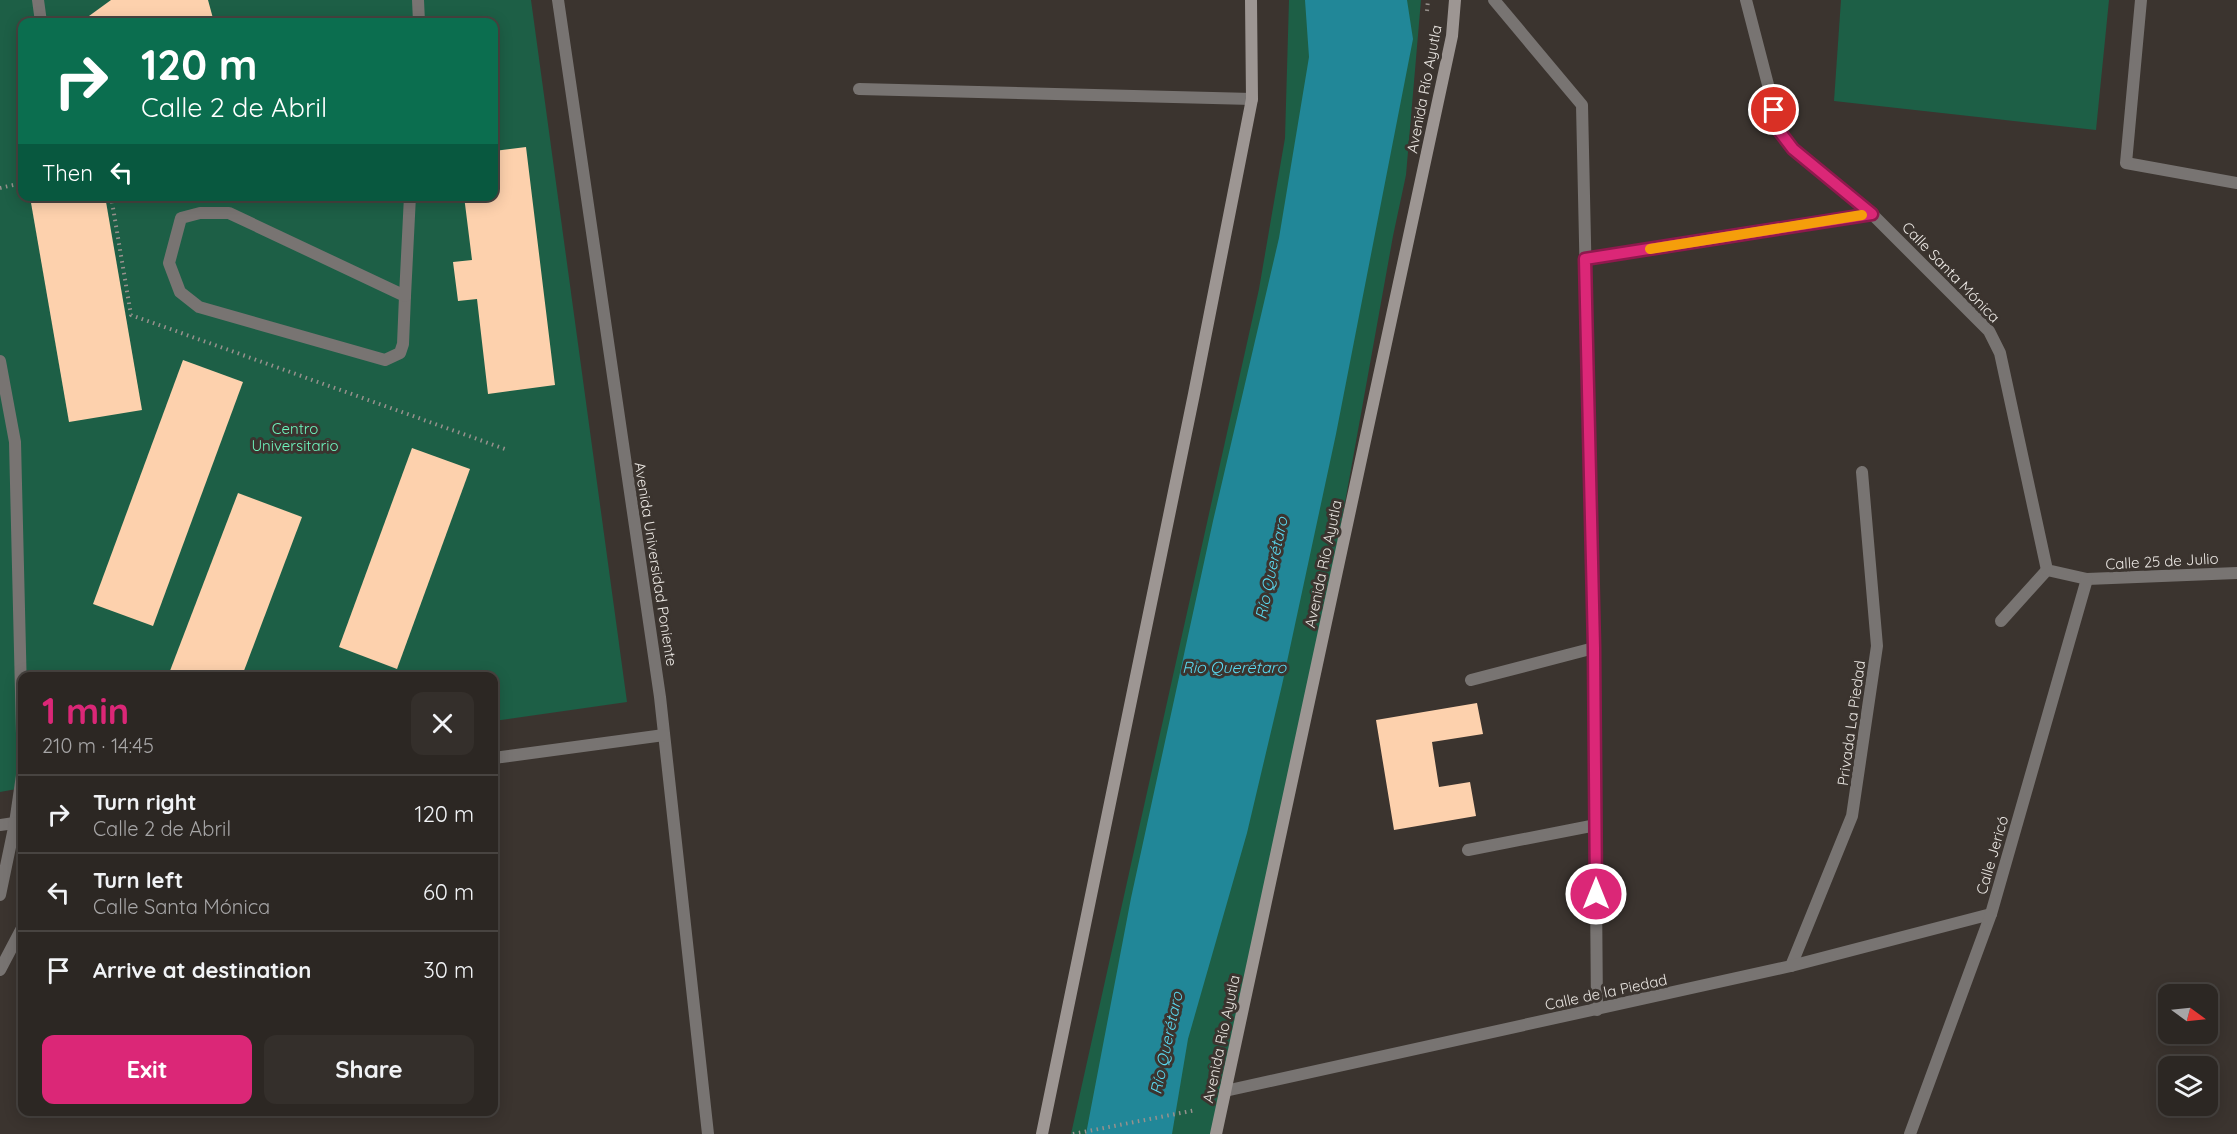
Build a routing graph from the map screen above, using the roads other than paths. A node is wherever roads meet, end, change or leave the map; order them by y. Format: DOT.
graph roads {
  1 [pos="38,0"];
  2 [pos="418,0"];
  3 [pos="558,0"];
  4 [pos="1251,0"];
  5 [pos="1455,0"];
  6 [pos="1494,0"];
  7 [pos="1746,0"];
  8 [pos="2141,0"];
  9 [pos="40,18"];
  10 [pos="419,18"];
  11 [pos="859,89"];
  12 [pos="1252,99"];
  13 [pos="2237,183"];
  14 [pos="410,201"];
  15 [pos="1872,214"];
  16 [pos="1585,259"];
  17 [pos="405,296"];
  18 [pos="0,361"];
  19 [pos="1862,472"];
  20 [pos="2047,570"];
  21 [pos="2237,573"];
  22 [pos="2087,579"];
  23 [pos="2001,621"];
  24 [pos="1594,648"];
  25 [pos="21,672"];
  26 [pos="1471,680"];
  27 [pos="664,735"];
  28 [pos="498,757"];
  29 [pos="18,823"];
  30 [pos="0,825"];
  31 [pos="1596,825"];
  32 [pos="18,827"];
  33 [pos="1468,850"];
  34 [pos="0,896"];
  35 [pos="1991,914"];
  36 [pos="18,936"];
  37 [pos="1791,966"];
  38 [pos="0,970"];
  39 [pos="1597,1010"];
  40 [pos="1225,1091"];
  41 [pos="708,1134"];
  42 [pos="1042,1134"];
  43 [pos="1215,1134"];
  44 [pos="1910,1134"];
  1 -- 9 [label="street"];
  2 -- 10 [label="street"];
  3 -- 27 [label="street, Avenida Universidad Poniente"];
  4 -- 12 [label="main road"];
  5 -- 40 [label="main road, Avenida Río Ayutla"];
  6 -- 16 [label="street"];
  7 -- 15 [label="street, Calle Santa Mónica"];
  8 -- 13 [label="street"];
  11 -- 12 [label="street"];
  12 -- 42 [label="main road"];
  14 -- 17 [label="street"];
  15 -- 16 [label="street"];
  15 -- 20 [label="street, Calle Santa Mónica"];
  16 -- 24 [label="street"];
  17 -- 17 [label="street"];
  18 -- 25 [label="street"];
  19 -- 37 [label="street, Privada La Piedad"];
  20 -- 22 [label="street"];
  20 -- 23 [label="street"];
  21 -- 22 [label="street, Calle 25 de Julio"];
  22 -- 35 [label="street, Calle Jericó"];
  24 -- 26 [label="street"];
  24 -- 31 [label="street"];
  27 -- 28 [label="street"];
  27 -- 41 [label="street, Avenida Universidad Poniente"];
  29 -- 30 [label="street"];
  31 -- 33 [label="street"];
  31 -- 39 [label="street"];
  32 -- 34 [label="street"];
  35 -- 37 [label="street, Calle de la Piedad"];
  35 -- 44 [label="street, Calle Jericó"];
  36 -- 38 [label="street"];
  37 -- 39 [label="street, Calle de la Piedad"];
  39 -- 40 [label="street, Calle de la Piedad"];
  40 -- 43 [label="main road, Avenida Río Ayutla"];
}
